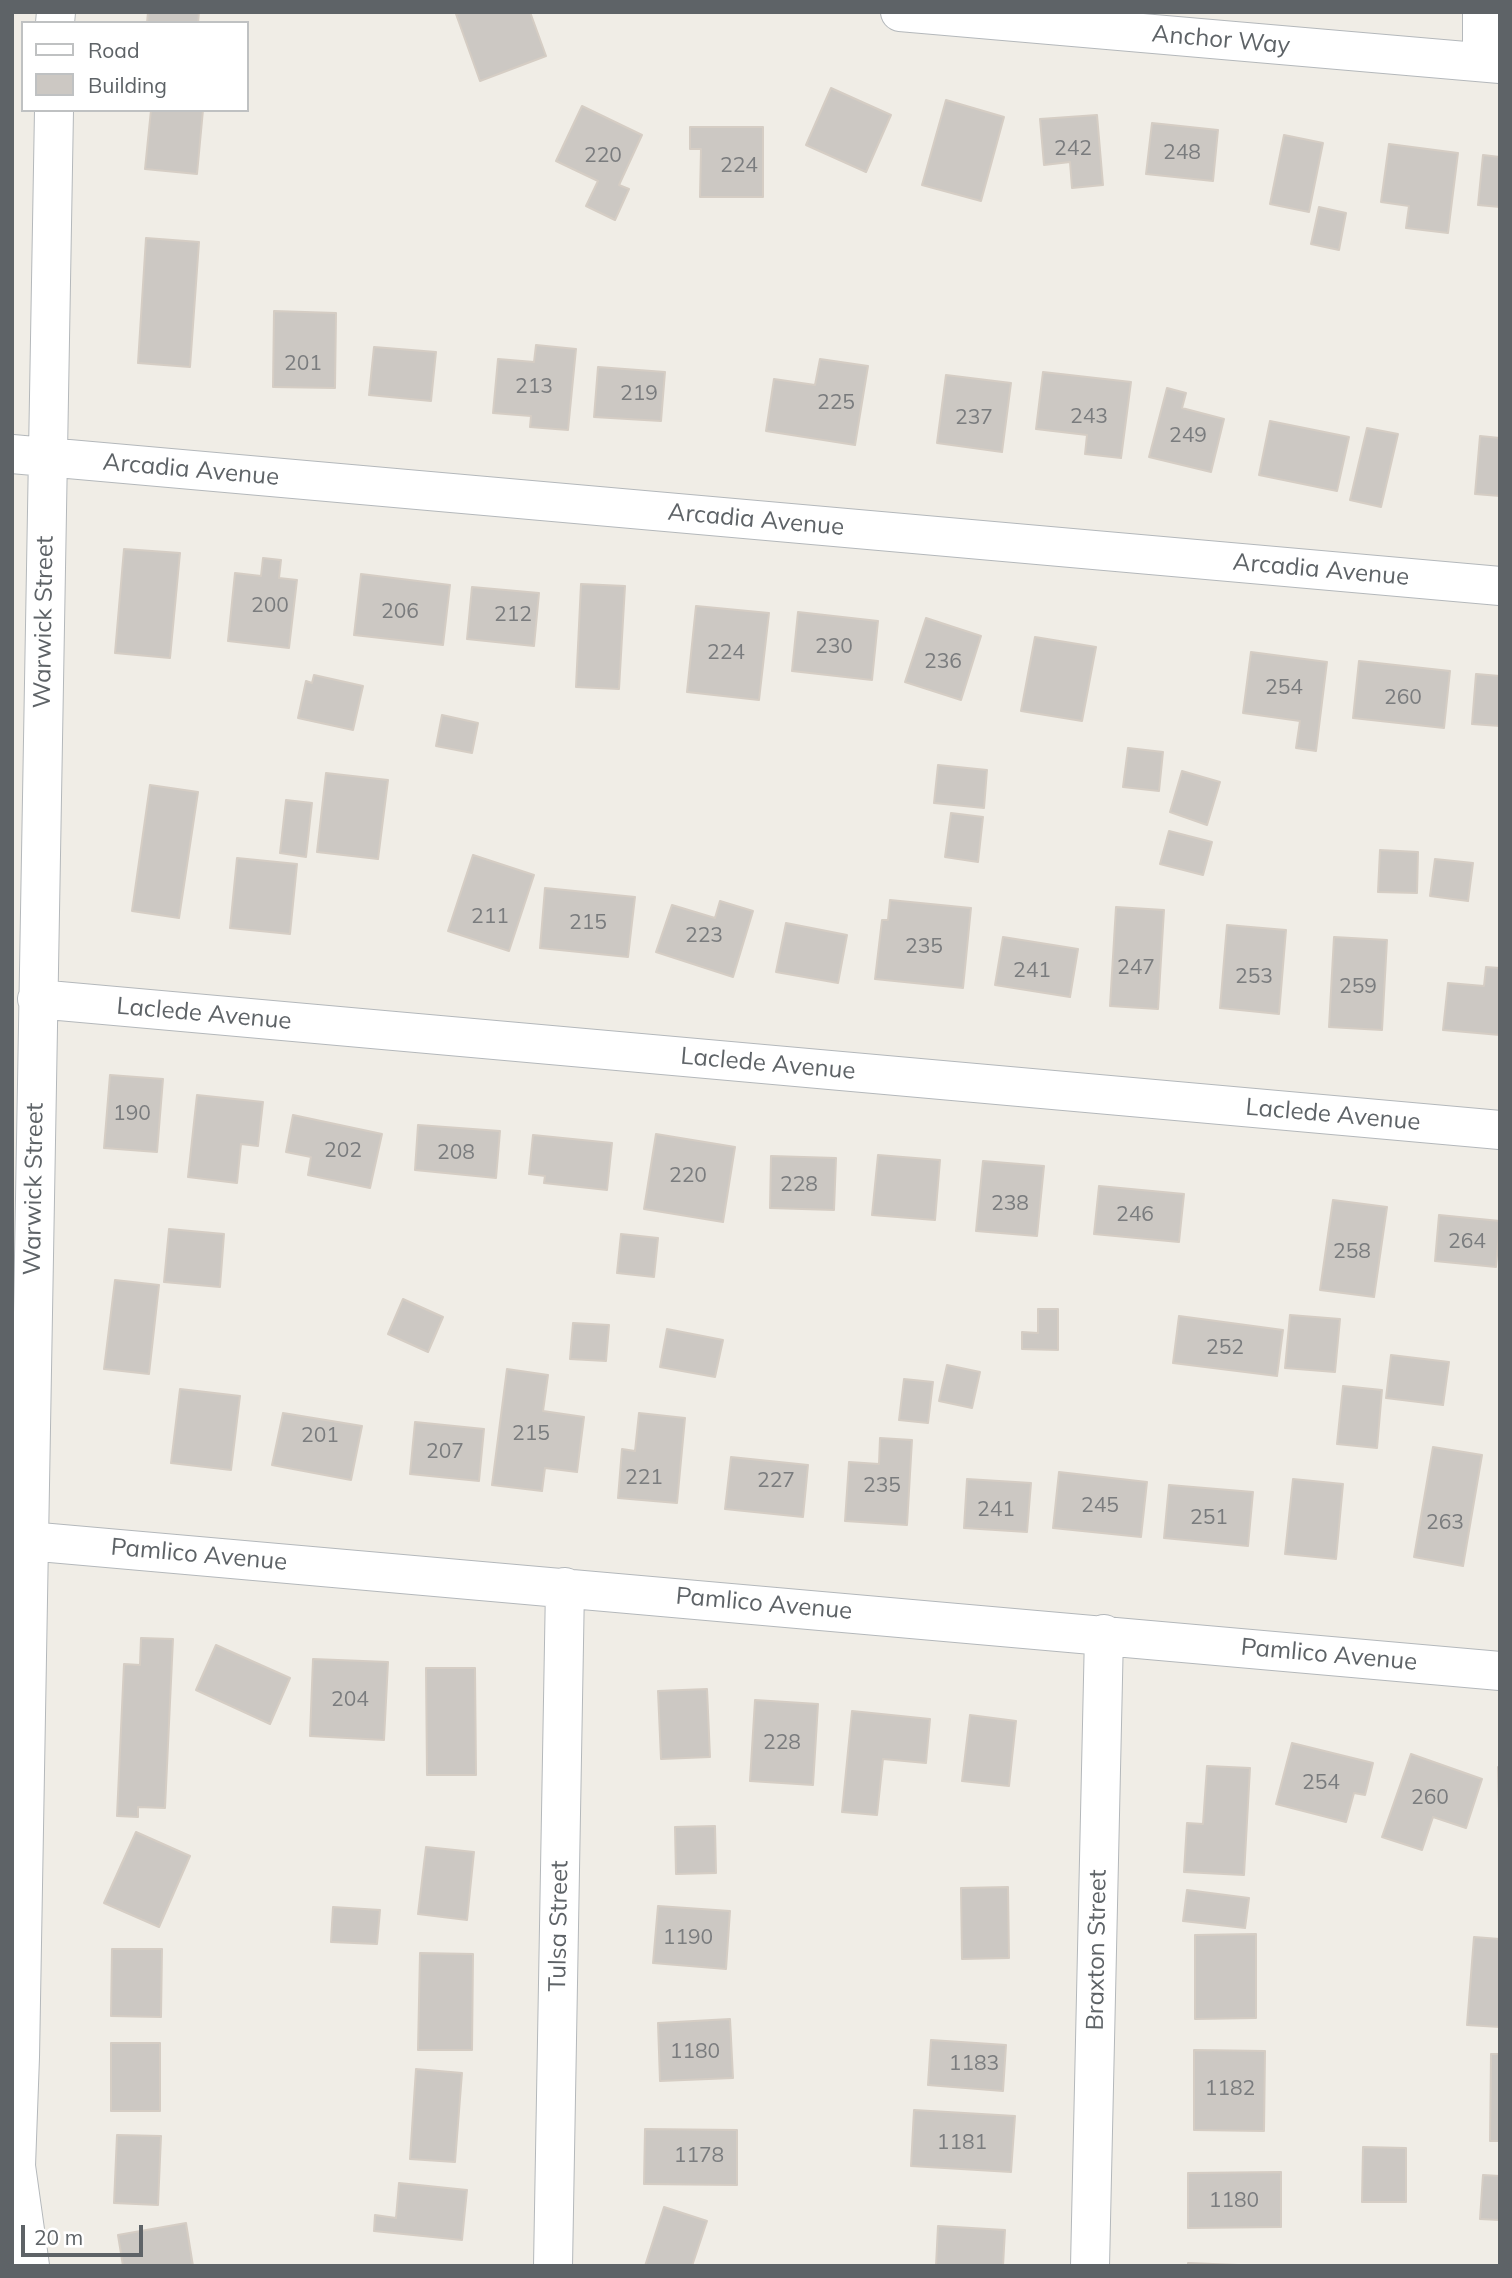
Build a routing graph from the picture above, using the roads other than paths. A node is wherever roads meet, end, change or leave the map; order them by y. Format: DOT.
graph roads {
  1 [pos="900,12"];
  2 [pos="1482,12"];
  3 [pos="1491,63"];
  4 [pos="54,112"];
  5 [pos="30,456"];
  6 [pos="1500,586"];
  7 [pos="37,999"];
  8 [pos="1500,1130"];
  9 [pos="28,1541"];
  10 [pos="565,1587"];
  11 [pos="1104,1634"];
  12 [pos="1500,1671"];
  13 [pos="16,2054"];
  14 [pos="30,2266"];
  15 [pos="553,2266"];
  16 [pos="1090,2266"];
  1 -- 3 [label="street, Anchor Way"];
  2 -- 3 [label="street"];
  4 -- 5 [label="street, Warwick Street"];
  5 -- 6 [label="street, Arcadia Avenue"];
  5 -- 7 [label="street, Warwick Street"];
  7 -- 8 [label="street, Laclede Avenue"];
  7 -- 9 [label="street, Warwick Street"];
  9 -- 10 [label="street, Pamlico Avenue"];
  9 -- 13 [label="street, Warwick Street"];
  10 -- 11 [label="street, Pamlico Avenue"];
  10 -- 15 [label="street, Tulsa Street"];
  11 -- 12 [label="street, Pamlico Avenue"];
  11 -- 16 [label="street, Braxton Street"];
  13 -- 14 [label="street, Warwick Street"];
}
